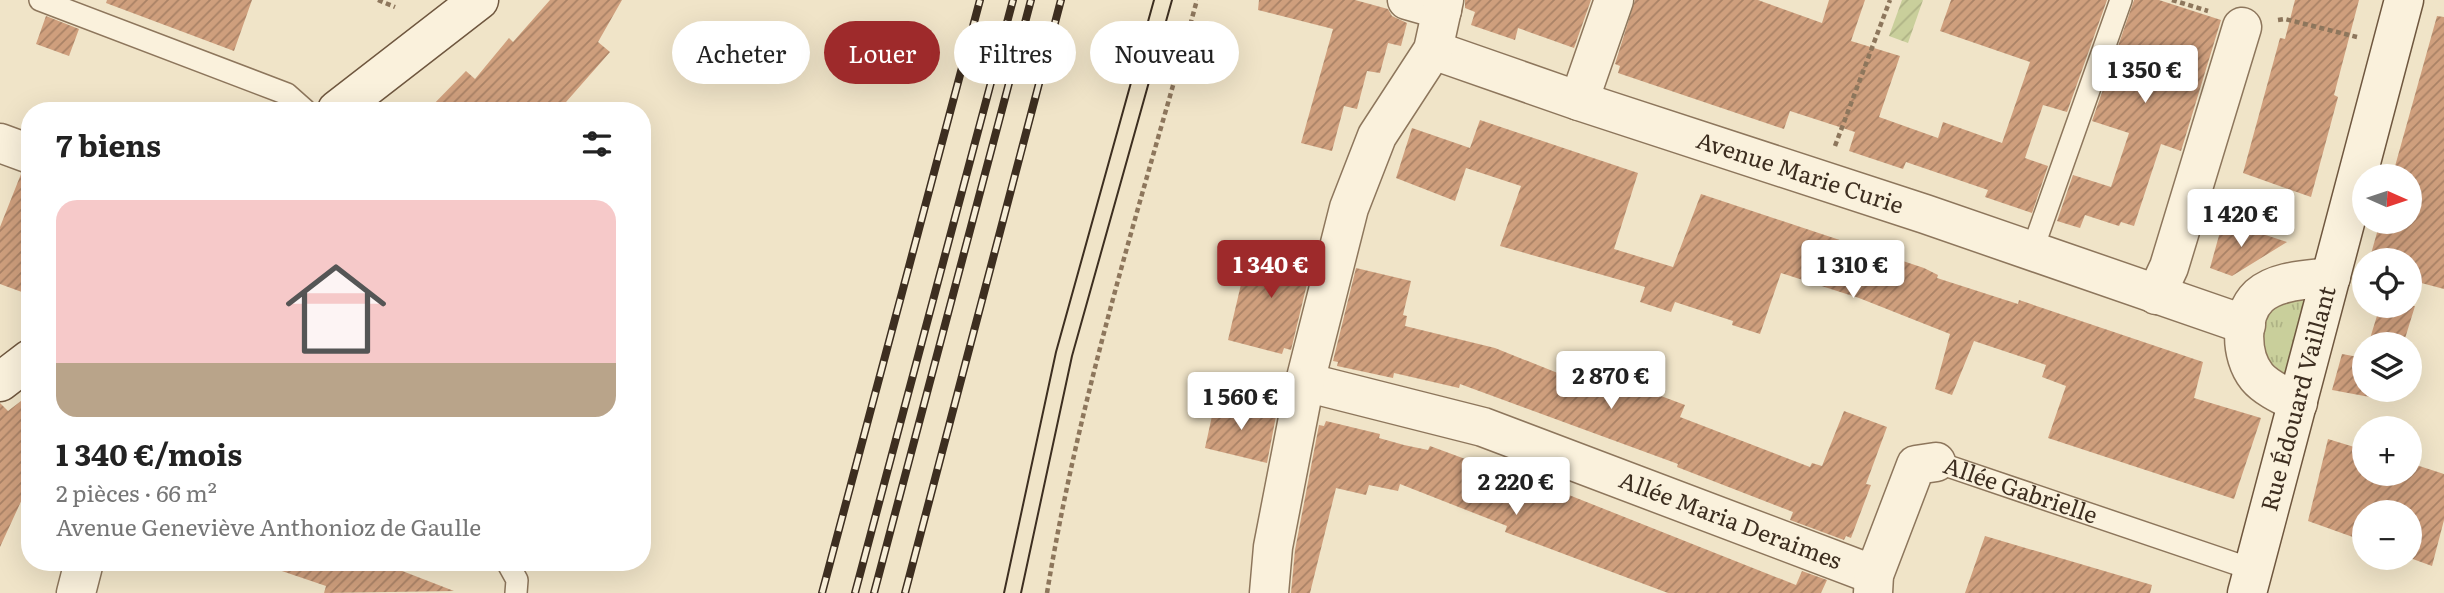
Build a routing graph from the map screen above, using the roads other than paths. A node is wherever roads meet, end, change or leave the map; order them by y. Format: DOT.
graph roads {
  1 [pos="40,0"];
  2 [pos="479,0"];
  3 [pos="1614,0"];
  4 [pos="2120,0"];
  5 [pos="2404,0"];
  6 [pos="1431,3"];
  7 [pos="2242,27"];
  8 [pos="1433,50"];
  9 [pos="1579,101"];
  10 [pos="296,102"];
  11 [pos="347,102"];
  12 [pos="0,142"];
  13 [pos="21,150"];
  14 [pos="2032,251"];
  15 [pos="2331,277"];
  16 [pos="2156,295"];
  17 [pos="2246,325"];
  18 [pos="21,366"];
  19 [pos="0,382"];
  20 [pos="1305,382"];
  21 [pos="2298,403"];
  22 [pos="1936,462"];
  23 [pos="82,571"];
  24 [pos="512,571"];
  25 [pos="2250,581"];
  26 [pos="1874,584"];
  27 [pos="76,593"];
  28 [pos="516,593"];
  29 [pos="1269,593"];
  1 -- 10 [label="lane"];
  2 -- 11 [label="street"];
  3 -- 9 [label="street"];
  4 -- 14 [label="lane"];
  5 -- 15 [label="street, Rue Édouard Vaillant"];
  6 -- 8 [label="street"];
  7 -- 16 [label="street"];
  8 -- 9 [label="street, Avenue Marie Curie"];
  8 -- 20 [label="street"];
  9 -- 14 [label="street, Avenue Marie Curie"];
  12 -- 13 [label="street"];
  14 -- 16 [label="street, Avenue Marie Curie"];
  15 -- 17 [label="street"];
  15 -- 21 [label="street, Rue Édouard Vaillant"];
  16 -- 17 [label="street, Avenue Marie Curie"];
  17 -- 21 [label="street"];
  18 -- 19 [label="street"];
  20 -- 26 [label="street, Allée Maria Deraimes"];
  20 -- 29 [label="street"];
  21 -- 25 [label="street, Rue Édouard Vaillant"];
  22 -- 25 [label="lane, Allée Gabrielle"];
  22 -- 26 [label="street, Allée Gabrielle"];
  23 -- 27 [label="street"];
  24 -- 28 [label="lane"];
}
